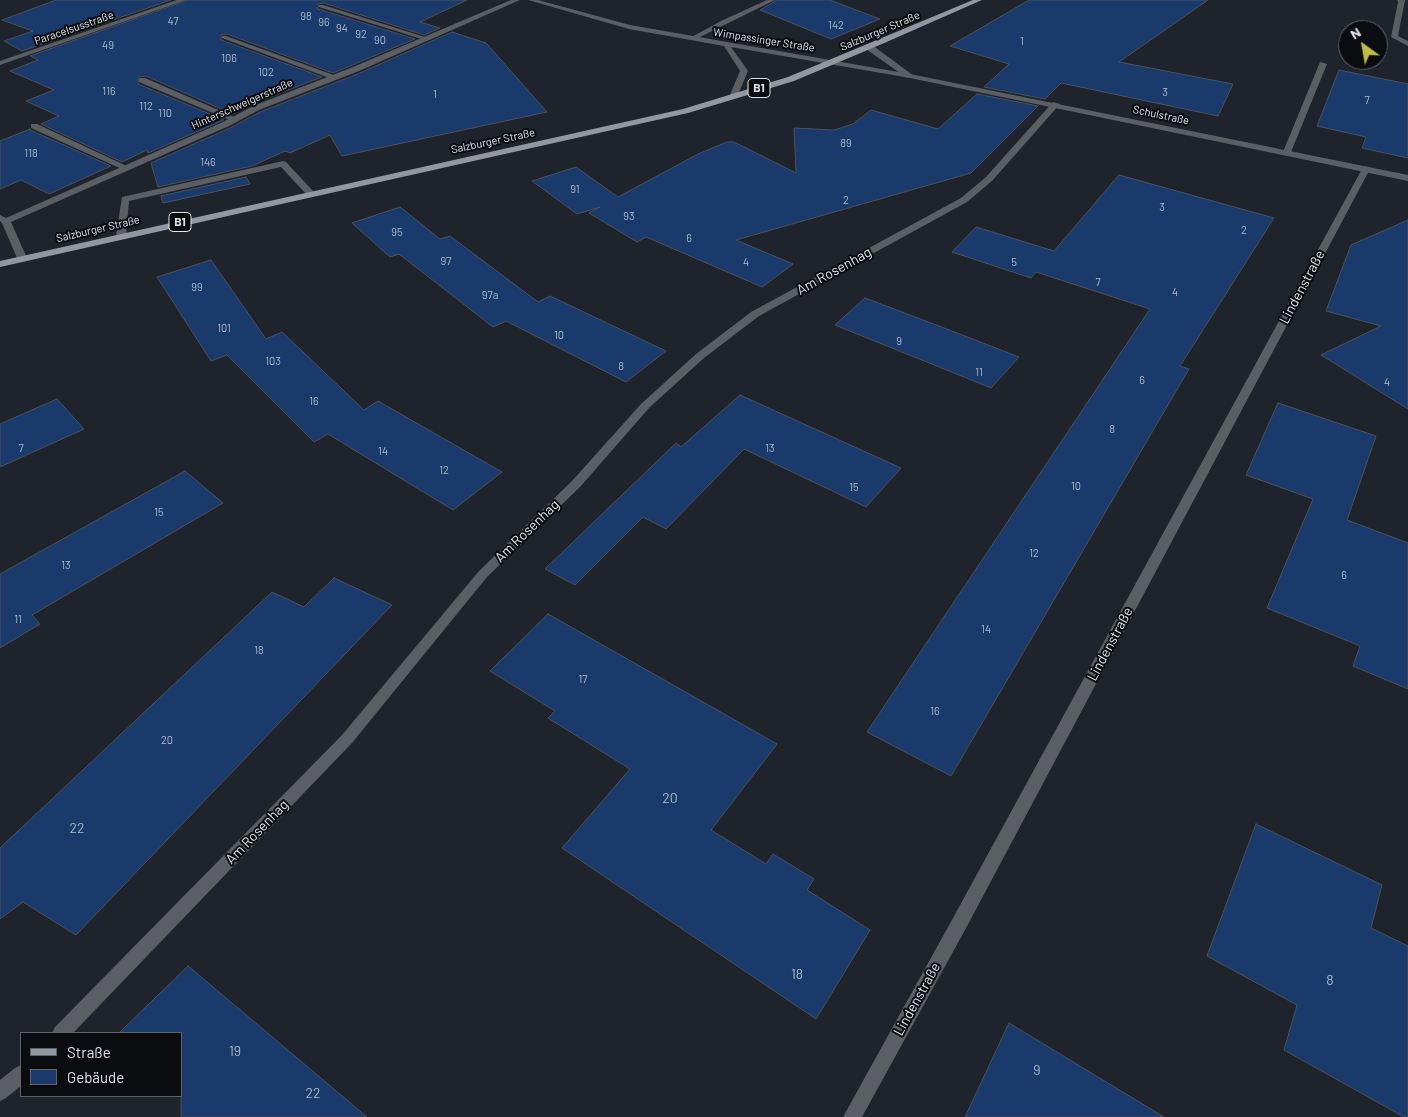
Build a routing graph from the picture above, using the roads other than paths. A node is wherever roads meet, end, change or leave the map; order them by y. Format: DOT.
graph roads {
  1 [pos="183,0"];
  2 [pos="517,0"];
  3 [pos="531,0"];
  4 [pos="772,0"];
  5 [pos="979,0"];
  6 [pos="1400,0"];
  7 [pos="320,6"];
  8 [pos="224,37"];
  9 [pos="427,38"];
  10 [pos="692,39"];
  11 [pos="1408,44"];
  12 [pos="728,46"];
  13 [pos="869,47"];
  14 [pos="832,63"];
  15 [pos="0,64"];
  16 [pos="1323,64"];
  17 [pos="910,76"];
  18 [pos="335,77"];
  19 [pos="142,80"];
  20 [pos="733,96"];
  21 [pos="1056,104"];
  22 [pos="235,119"];
  23 [pos="34,126"];
  24 [pos="1288,152"];
  25 [pos="127,168"];
  26 [pos="1366,169"];
  27 [pos="1408,178"];
  28 [pos="310,193"];
  29 [pos="3,220"];
  30 [pos="121,235"];
  31 [pos="22,258"];
  32 [pos="0,264"];
  33 [pos="62,1032"];
  34 [pos="20,1075"];
  35 [pos="0,1092"];
  36 [pos="852,1117"];
  1 -- 15 [label="street, Paracelsusstraße"];
  2 -- 9 [label="street, Hinterschweigerstraße"];
  3 -- 10 [label="street, Wimpassinger Straße"];
  4 -- 10 [label="street, Wimpassinger Straße"];
  5 -- 13 [label="main road, Salzburger Straße / B1"];
  6 -- 11 [label="street"];
  7 -- 9 [label="street"];
  8 -- 18 [label="street"];
  9 -- 18 [label="street, Hinterschweigerstraße"];
  10 -- 12 [label="street, Wimpassinger Straße"];
  12 -- 14 [label="street, Wimpassinger Straße"];
  12 -- 20 [label="street"];
  13 -- 14 [label="main road, Salzburger Straße / B1"];
  13 -- 17 [label="street, Schulstraße"];
  14 -- 17 [label="street, Schulstraße"];
  14 -- 20 [label="main road, Salzburger Straße / B1"];
  16 -- 24 [label="street"];
  17 -- 21 [label="street, Schulstraße"];
  18 -- 22 [label="street, Hinterschweigerstraße"];
  19 -- 22 [label="street"];
  20 -- 28 [label="main road, Salzburger Straße / B1"];
  21 -- 24 [label="street, Schulstraße"];
  21 -- 33 [label="street, Am Rosenhag"];
  22 -- 25 [label="street, Hinterschweigerstraße"];
  23 -- 25 [label="street"];
  24 -- 26 [label="street, Schulstraße"];
  25 -- 29 [label="street, Hinterschweigerstraße"];
  26 -- 27 [label="street, Schulstraße"];
  26 -- 36 [label="street, Lindenstraße"];
  28 -- 30 [label="main road, Salzburger Straße / B1"];
  28 -- 30 [label="street"];
  29 -- 31 [label="street, Hinterschweigerstraße"];
  30 -- 31 [label="main road, Salzburger Straße / B1"];
  31 -- 32 [label="main road, Salzburger Straße / B1"];
  34 -- 35 [label="street"];
}
